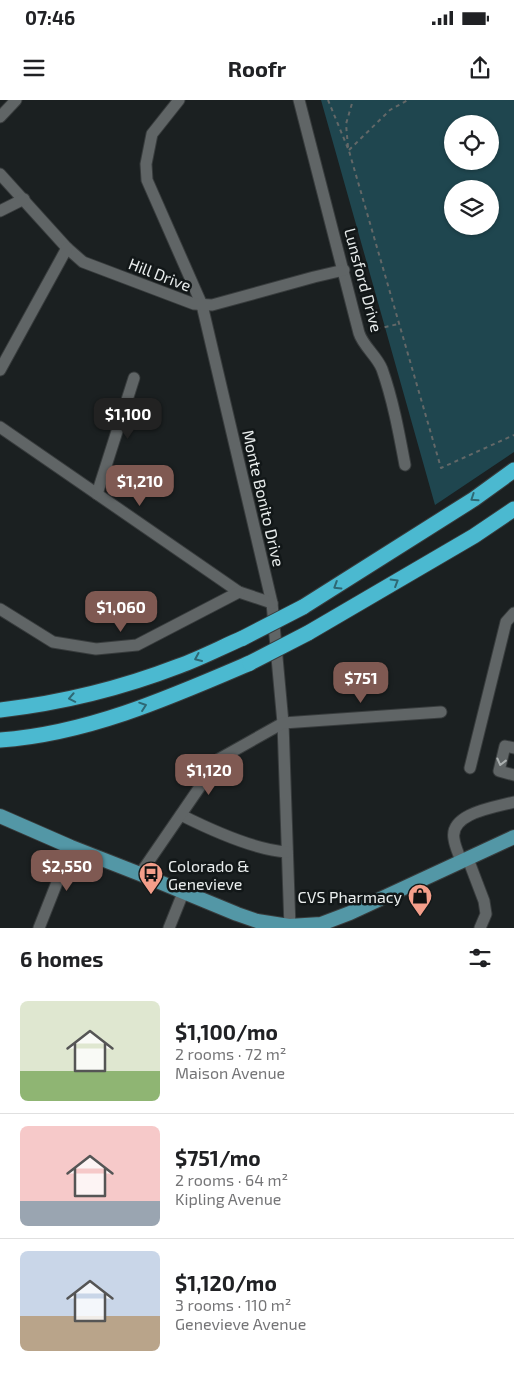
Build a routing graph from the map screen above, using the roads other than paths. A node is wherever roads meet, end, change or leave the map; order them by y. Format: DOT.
graph roads {
  1 [pos="16,100"];
  2 [pos="179,100"];
  3 [pos="299,100"];
  4 [pos="0,117"];
  5 [pos="0,174"];
  6 [pos="24,199"];
  7 [pos="0,211"];
  8 [pos="67,248"];
  9 [pos="344,270"];
  10 [pos="202,306"];
  11 [pos="0,370"];
  12 [pos="134,378"];
  13 [pos="0,427"];
  14 [pos="405,465"];
  15 [pos="514,470"];
  16 [pos="97,494"];
  17 [pos="514,509"];
  18 [pos="239,592"];
  19 [pos="272,603"];
  20 [pos="0,608"];
  21 [pos="514,613"];
  22 [pos="510,624"];
  23 [pos="0,710"];
  24 [pos="440,712"];
  25 [pos="283,723"];
  26 [pos="0,740"];
  27 [pos="514,748"];
  28 [pos="470,768"];
  29 [pos="514,775"];
  30 [pos="514,802"];
  31 [pos="181,814"];
  32 [pos="0,816"];
  33 [pos="514,837"];
  34 [pos="70,847"];
  35 [pos="287,852"];
  36 [pos="465,860"];
  37 [pos="140,874"];
  38 [pos="183,893"];
  39 [pos="321,926"];
  40 [pos="290,927"];
  41 [pos="39,928"];
  42 [pos="169,928"];
  43 [pos="480,928"];
  1 -- 4 [label="street"];
  2 -- 10 [label="street, Monte Bonito Drive"];
  3 -- 9 [label="street, Lunsford Drive"];
  5 -- 6 [label="street, Hill Drive"];
  6 -- 7 [label="street"];
  6 -- 8 [label="street, Hill Drive"];
  8 -- 10 [label="street, Hill Drive"];
  8 -- 11 [label="street"];
  9 -- 10 [label="street, Hill Drive"];
  9 -- 14 [label="street, Lunsford Drive"];
  10 -- 19 [label="street, Monte Bonito Drive"];
  12 -- 16 [label="street"];
  13 -- 16 [label="street"];
  15 -- 23 [label="highway, one-way, bridge"];
  16 -- 18 [label="street"];
  26 -- 17 [label="highway, one-way, bridge"];
  18 -- 19 [label="street"];
  18 -- 20 [label="street"];
  19 -- 25 [label="street, Monte Bonito Drive"];
  21 -- 22 [label="street"];
  22 -- 28 [label="street"];
  24 -- 25 [label="street"];
  25 -- 31 [label="street"];
  25 -- 35 [label="street, Monte Bonito Drive"];
  27 -- 29 [label="street, one-way"];
  30 -- 36 [label="street"];
  31 -- 35 [label="street"];
  31 -- 37 [label="street"];
  32 -- 34 [label="main road"];
  33 -- 36 [label="main road"];
  34 -- 37 [label="main road"];
  34 -- 41 [label="street"];
  35 -- 40 [label="street, Monte Bonito Drive"];
  36 -- 39 [label="main road"];
  36 -- 43 [label="street"];
  37 -- 38 [label="main road"];
  38 -- 40 [label="main road"];
  38 -- 42 [label="street"];
  39 -- 40 [label="main road"];
}
